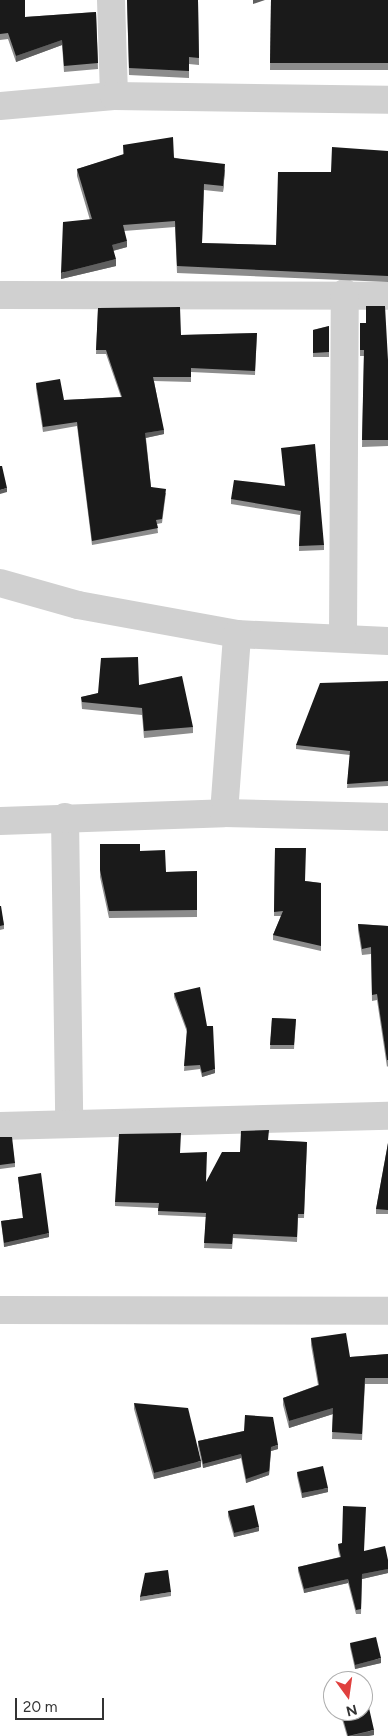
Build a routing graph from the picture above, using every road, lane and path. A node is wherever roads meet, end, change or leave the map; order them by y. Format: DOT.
graph roads {
  1 [pos="111,0"];
  2 [pos="114,96"];
  3 [pos="388,100"];
  4 [pos="0,106"];
  5 [pos="345,293"];
  6 [pos="0,295"];
  7 [pos="388,296"];
  8 [pos="0,584"];
  9 [pos="237,634"];
  10 [pos="343,637"];
  11 [pos="388,640"];
  12 [pos="224,813"];
  13 [pos="65,817"];
  14 [pos="388,817"];
  15 [pos="0,822"];
  16 [pos="388,1116"];
  17 [pos="69,1122"];
  18 [pos="0,1126"];
  19 [pos="0,1310"];
  20 [pos="388,1311"];
  1 -- 2 [label="street"];
  2 -- 3 [label="street"];
  2 -- 4 [label="street"];
  5 -- 6 [label="street"];
  5 -- 7 [label="street"];
  5 -- 10 [label="street"];
  8 -- 9 [label="street"];
  9 -- 10 [label="street"];
  9 -- 12 [label="street"];
  10 -- 11 [label="street"];
  12 -- 13 [label="street"];
  12 -- 14 [label="street"];
  13 -- 15 [label="street"];
  13 -- 17 [label="street"];
  16 -- 17 [label="street"];
  17 -- 18 [label="street"];
  19 -- 20 [label="street"];
}
